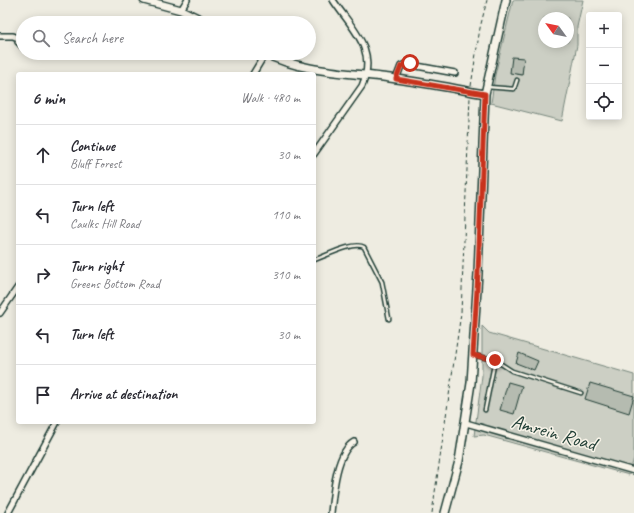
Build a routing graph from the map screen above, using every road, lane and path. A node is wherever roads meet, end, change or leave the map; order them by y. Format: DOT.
graph roads {
  1 [pos="144,0"];
  2 [pos="187,0"];
  3 [pos="333,0"];
  4 [pos="487,0"];
  5 [pos="506,0"];
  6 [pos="181,10"];
  7 [pos="193,16"];
  8 [pos="0,36"];
  9 [pos="16,36"];
  10 [pos="260,60"];
  11 [pos="280,60"];
  12 [pos="254,72"];
  13 [pos="455,73"];
  14 [pos="366,76"];
  15 [pos="396,79"];
  16 [pos="517,80"];
  17 [pos="485,91"];
  18 [pos="470,92"];
  19 [pos="316,151"];
  20 [pos="316,259"];
  21 [pos="16,291"];
  22 [pos="0,313"];
  23 [pos="389,319"];
  24 [pos="473,355"];
  25 [pos="495,360"];
  26 [pos="581,393"];
  27 [pos="485,410"];
  28 [pos="466,423"];
  29 [pos="56,424"];
  30 [pos="354,442"];
  31 [pos="634,472"];
  32 [pos="8,513"];
  33 [pos="331,513"];
  34 [pos="432,513"];
  35 [pos="445,513"];
  1 -- 6 [label="street"];
  2 -- 6 [label="street"];
  3 -- 14 [label="street"];
  4 -- 18 [label="path"];
  5 -- 17 [label="street"];
  6 -- 7 [label="street"];
  8 -- 9 [label="street"];
  10 -- 12 [label="street"];
  11 -- 14 [label="street"];
  13 -- 15 [label="street"];
  14 -- 15 [label="street"];
  14 -- 19 [label="street"];
  15 -- 18 [label="street"];
  16 -- 17 [label="lane"];
  17 -- 18 [label="street"];
  17 -- 24 [label="street"];
  18 -- 34 [label="path"];
  20 -- 23 [label="lane"];
  21 -- 22 [label="street"];
  24 -- 25 [label="lane"];
  24 -- 28 [label="street"];
  25 -- 26 [label="lane"];
  25 -- 27 [label="lane"];
  28 -- 31 [label="street, Amrein Road"];
  28 -- 35 [label="street"];
  29 -- 32 [label="street"];
  30 -- 33 [label="street"];
}
